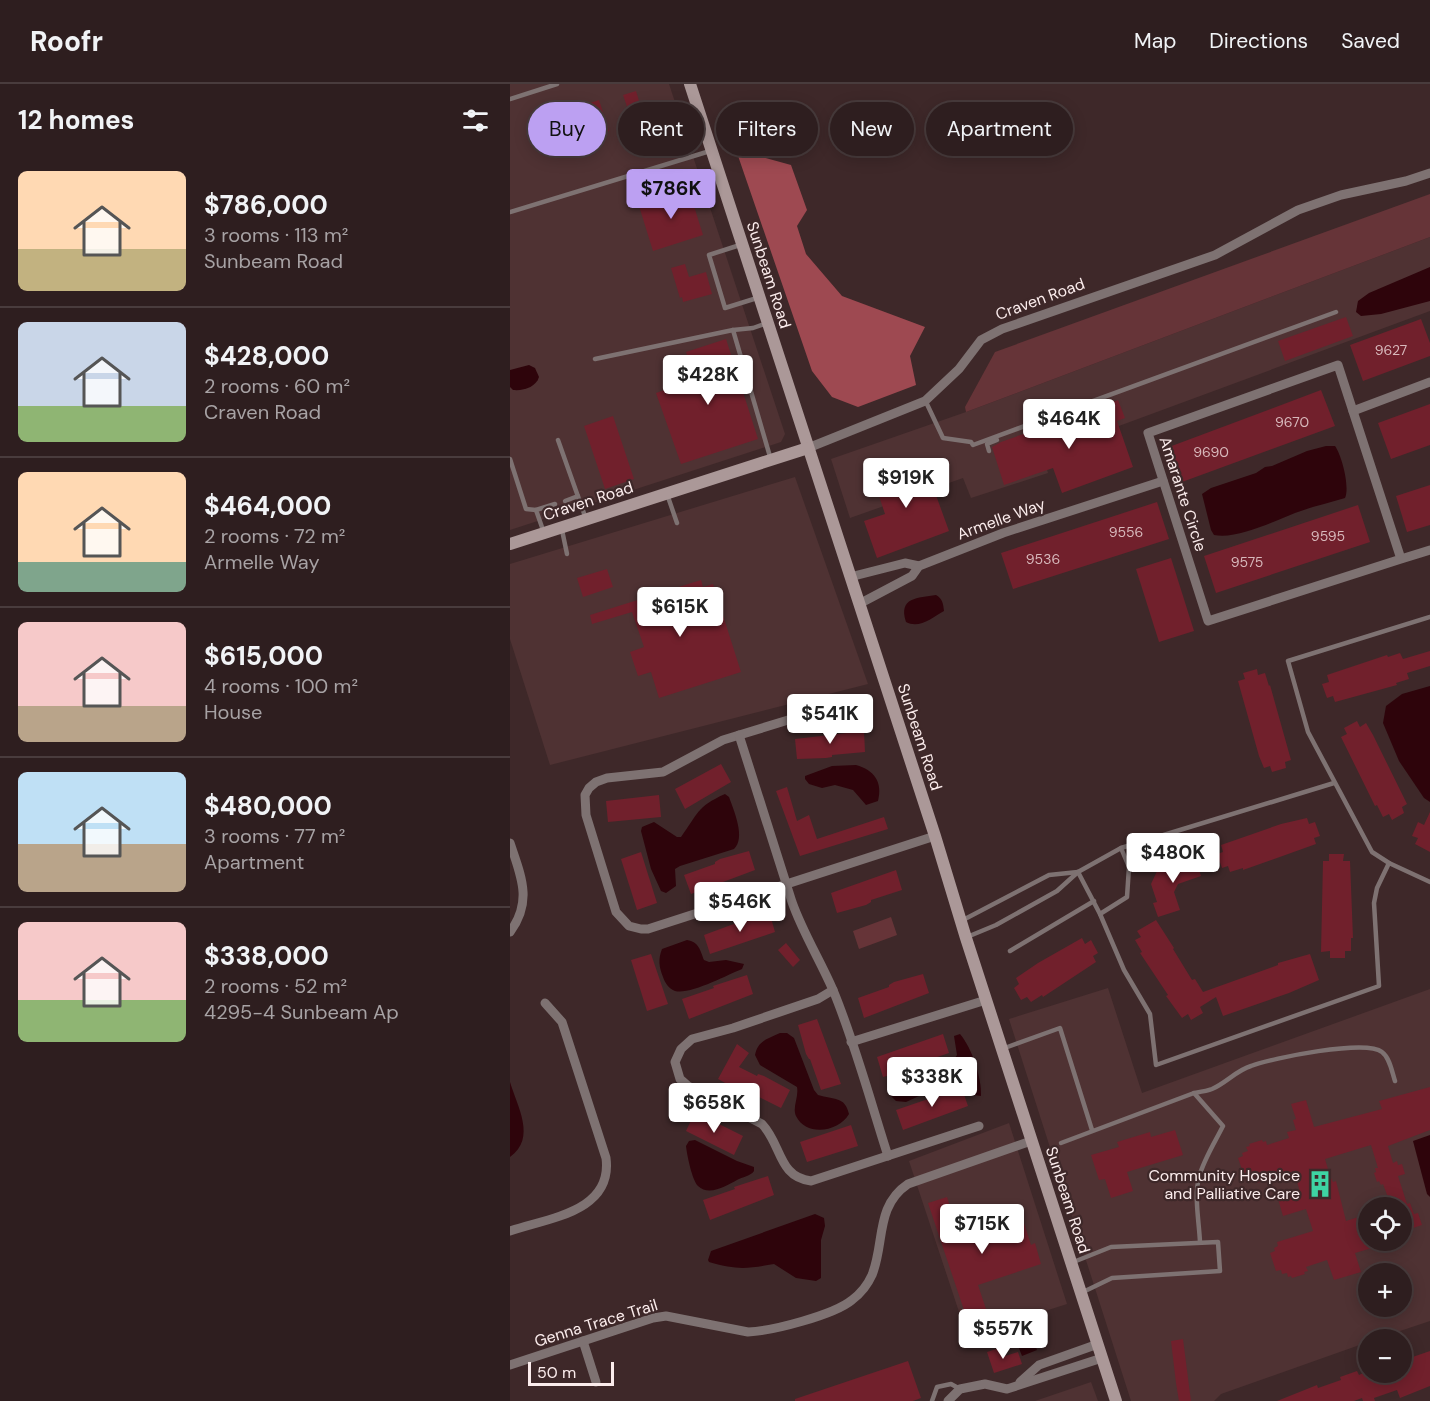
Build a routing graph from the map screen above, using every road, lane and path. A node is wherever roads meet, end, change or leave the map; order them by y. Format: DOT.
graph roads {
  1 [pos="557,84"];
  2 [pos="690,84"];
  3 [pos="510,99"];
  4 [pos="712,150"];
  5 [pos="1430,173"];
  6 [pos="510,212"];
  7 [pos="742,244"];
  8 [pos="759,297"];
  9 [pos="1336,312"];
  10 [pos="767,323"];
  11 [pos="733,330"];
  12 [pos="596,359"];
  13 [pos="1430,382"];
  14 [pos="925,401"];
  15 [pos="1353,411"];
  16 [pos="558,440"];
  17 [pos="997,440"];
  18 [pos="808,448"];
  19 [pos="989,451"];
  20 [pos="510,459"];
  21 [pos="771,460"];
  22 [pos="1163,481"];
  23 [pos="667,493"];
  24 [pos="578,496"];
  25 [pos="565,501"];
  26 [pos="555,504"];
  27 [pos="536,510"];
  28 [pos="586,519"];
  29 [pos="677,523"];
  30 [pos="562,527"];
  31 [pos="544,533"];
  32 [pos="510,543"];
  33 [pos="1430,550"];
  34 [pos="567,554"];
  35 [pos="1401,559"];
  36 [pos="919,566"];
  37 [pos="850,577"];
  38 [pos="859,604"];
  39 [pos="1430,617"];
  40 [pos="861,711"];
  41 [pos="739,735"];
  42 [pos="1334,783"];
  43 [pos="935,836"];
  44 [pos="510,843"];
  45 [pos="1121,848"];
  46 [pos="1389,863"];
  47 [pos="1078,872"];
  48 [pos="1430,882"];
  49 [pos="786,884"];
  50 [pos="1094,901"];
  51 [pos="1100,914"];
  52 [pos="961,921"];
  53 [pos="510,932"];
  54 [pos="966,938"];
  55 [pos="1010,951"];
  56 [pos="833,990"];
  57 [pos="986,1000"];
  58 [pos="545,1003"];
  59 [pos="851,1042"];
  60 [pos="1002,1048"];
  61 [pos="1395,1081"];
  62 [pos="1194,1093"];
  63 [pos="979,1126"];
  64 [pos="1092,1130"];
  65 [pos="1031,1141"];
  66 [pos="1061,1143"];
  67 [pos="888,1156"];
  68 [pos="510,1231"];
  69 [pos="1200,1242"];
  70 [pos="1071,1263"];
  71 [pos="1081,1293"];
  72 [pos="583,1341"];
  73 [pos="1098,1344"];
  74 [pos="1102,1358"];
  75 [pos="510,1365"];
  76 [pos="596,1382"];
  77 [pos="1016,1386"];
  78 [pos="960,1389"];
  79 [pos="932,1401"];
  80 [pos="948,1401"];
  81 [pos="1116,1401"];
  1 -- 3 [label="lane"];
  2 -- 4 [label="street, Sunbeam Road"];
  4 -- 6 [label="lane"];
  4 -- 7 [label="street, Sunbeam Road"];
  5 -- 14 [label="street, Craven Road"];
  7 -- 8 [label="street, Sunbeam Road"];
  7 -- 8 [label="lane"];
  8 -- 10 [label="street, Sunbeam Road"];
  9 -- 17 [label="lane"];
  10 -- 11 [label="lane"];
  10 -- 18 [label="street, Sunbeam Road"];
  11 -- 12 [label="lane"];
  11 -- 21 [label="lane"];
  13 -- 15 [label="street"];
  14 -- 17 [label="lane"];
  14 -- 18 [label="street, Craven Road"];
  15 -- 22 [label="street, Amarante Circle"];
  15 -- 35 [label="street, Amarante Circle"];
  16 -- 24 [label="lane"];
  17 -- 19 [label="lane"];
  18 -- 21 [label="street, Craven Road"];
  18 -- 37 [label="street, Sunbeam Road"];
  20 -- 27 [label="lane"];
  21 -- 23 [label="street, Craven Road"];
  22 -- 35 [label="street, Amarante Circle"];
  22 -- 36 [label="street, Armelle Way"];
  23 -- 28 [label="street, Craven Road"];
  23 -- 29 [label="lane"];
  24 -- 25 [label="lane"];
  24 -- 28 [label="lane"];
  26 -- 27 [label="lane"];
  27 -- 31 [label="lane"];
  28 -- 30 [label="street, Craven Road"];
  30 -- 31 [label="street, Craven Road"];
  30 -- 34 [label="lane"];
  31 -- 32 [label="street, Craven Road"];
  33 -- 35 [label="street"];
  36 -- 37 [label="street"];
  36 -- 38 [label="street, Armelle Way"];
  37 -- 38 [label="street, Sunbeam Road"];
  38 -- 43 [label="street, Sunbeam Road"];
  39 -- 42 [label="lane"];
  40 -- 41 [label="street"];
  41 -- 49 [label="street"];
  41 -- 49 [label="street"];
  42 -- 45 [label="lane"];
  42 -- 46 [label="lane"];
  43 -- 49 [label="street"];
  43 -- 52 [label="street, Sunbeam Road"];
  44 -- 53 [label="street"];
  45 -- 47 [label="lane"];
  45 -- 51 [label="lane"];
  46 -- 48 [label="lane"];
  46 -- 51 [label="lane"];
  47 -- 50 [label="lane"];
  47 -- 52 [label="lane"];
  47 -- 54 [label="lane"];
  49 -- 56 [label="street"];
  50 -- 51 [label="lane"];
  50 -- 55 [label="lane"];
  52 -- 54 [label="street, Sunbeam Road"];
  54 -- 57 [label="street, Sunbeam Road"];
  56 -- 59 [label="street"];
  56 -- 67 [label="street"];
  57 -- 59 [label="street"];
  57 -- 60 [label="street, Sunbeam Road"];
  58 -- 68 [label="street"];
  59 -- 67 [label="street"];
  60 -- 64 [label="lane"];
  60 -- 65 [label="street, Sunbeam Road"];
  61 -- 62 [label="lane"];
  62 -- 64 [label="lane"];
  62 -- 69 [label="lane"];
  63 -- 67 [label="street"];
  64 -- 66 [label="lane"];
  65 -- 70 [label="street, Sunbeam Road"];
  65 -- 72 [label="street, Genna Trace Trail"];
  69 -- 70 [label="lane"];
  69 -- 71 [label="lane"];
  70 -- 71 [label="street, Sunbeam Road"];
  71 -- 73 [label="street, Sunbeam Road"];
  72 -- 75 [label="street, Genna Trace Trail"];
  72 -- 76 [label="street"];
  73 -- 74 [label="street, Sunbeam Road"];
  73 -- 77 [label="street"];
  74 -- 77 [label="street"];
  74 -- 81 [label="street, Sunbeam Road"];
  77 -- 78 [label="street"];
  78 -- 79 [label="lane"];
  78 -- 80 [label="street"];
}
